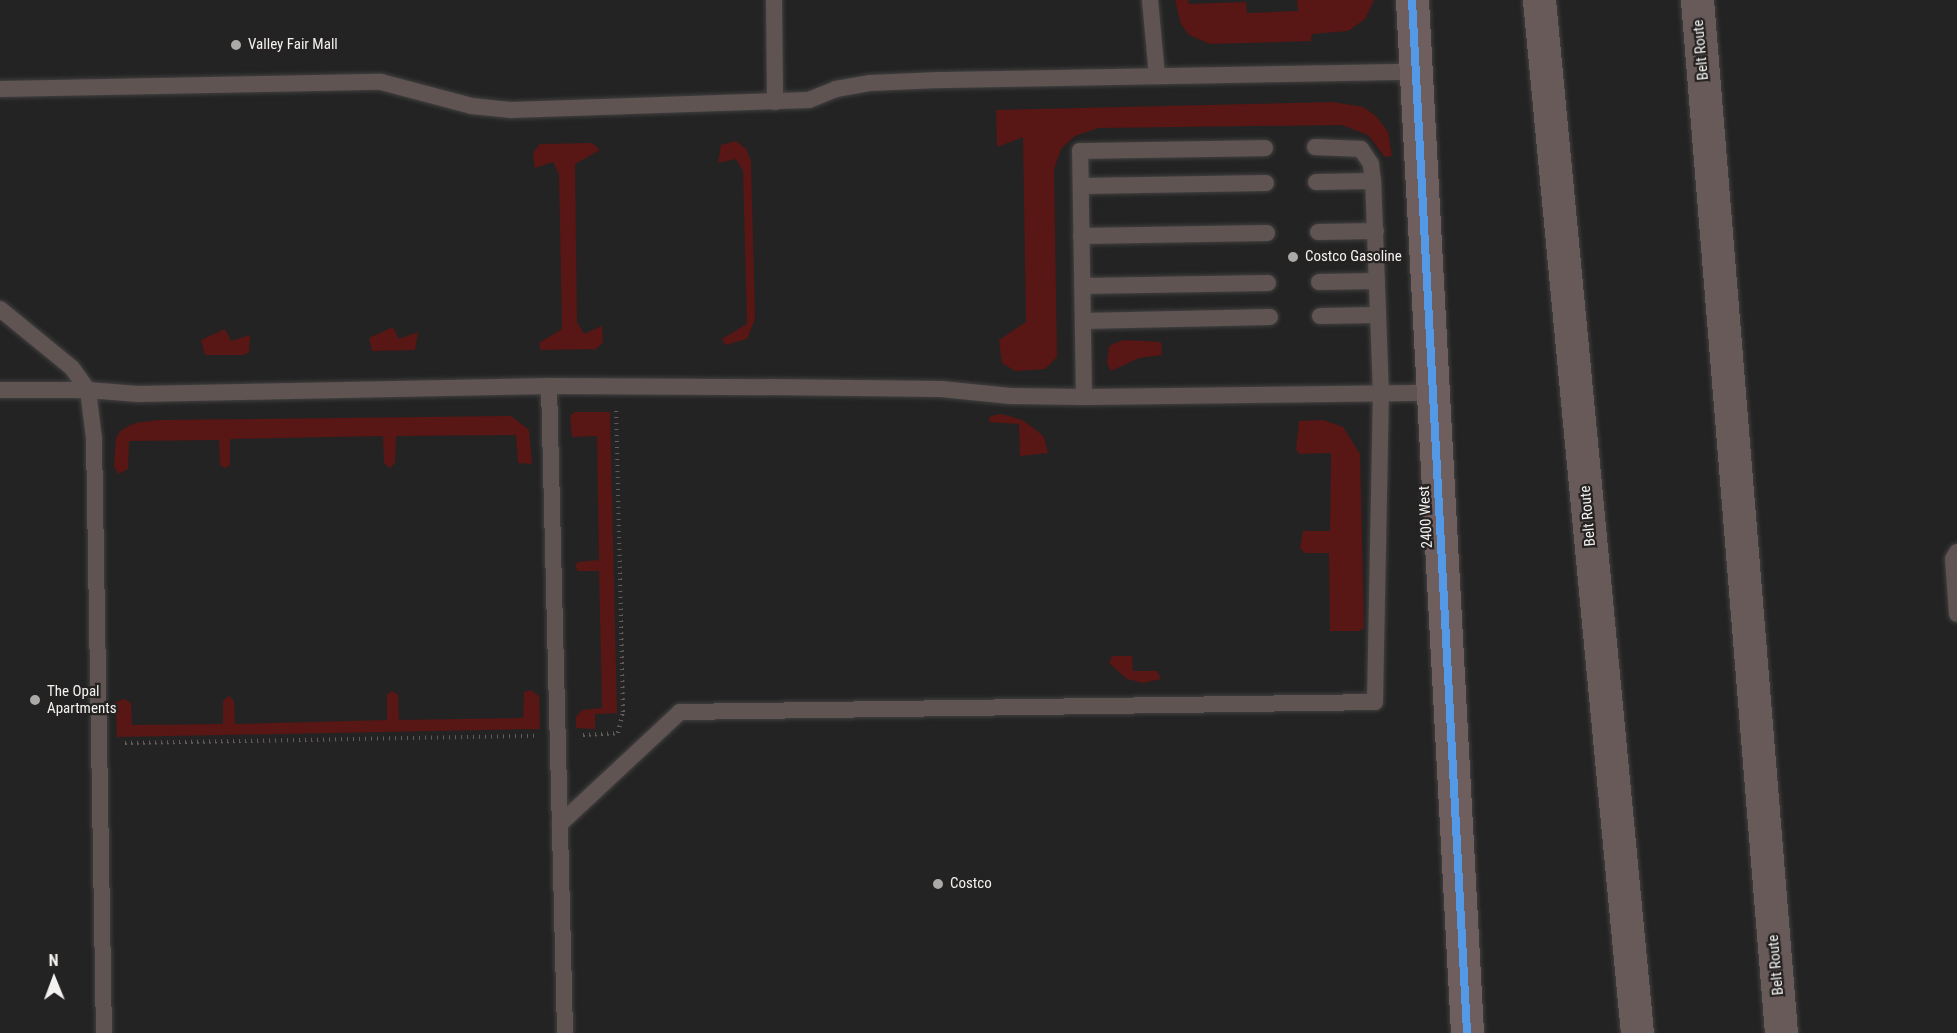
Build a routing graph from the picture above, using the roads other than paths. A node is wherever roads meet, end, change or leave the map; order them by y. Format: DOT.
graph roads {
  1 [pos="774,0"];
  2 [pos="1150,0"];
  3 [pos="1412,0"];
  4 [pos="1539,0"];
  5 [pos="1697,0"];
  6 [pos="1416,72"];
  7 [pos="1157,76"];
  8 [pos="0,89"];
  9 [pos="775,102"];
  10 [pos="1315,147"];
  11 [pos="1265,148"];
  12 [pos="1373,181"];
  13 [pos="1316,182"];
  14 [pos="1266,183"];
  15 [pos="1081,186"];
  16 [pos="1376,231"];
  17 [pos="1318,232"];
  18 [pos="1267,233"];
  19 [pos="1081,236"];
  20 [pos="1377,281"];
  21 [pos="1319,282"];
  22 [pos="1268,283"];
  23 [pos="1082,286"];
  24 [pos="0,309"];
  25 [pos="1378,315"];
  26 [pos="1320,316"];
  27 [pos="1269,317"];
  28 [pos="1083,321"];
  29 [pos="549,386"];
  30 [pos="0,390"];
  31 [pos="88,390"];
  32 [pos="1433,393"];
  33 [pos="1381,395"];
  34 [pos="1084,397"];
  35 [pos="1957,552"];
  36 [pos="1957,614"];
  37 [pos="560,824"];
  38 [pos="104,1033"];
  39 [pos="565,1033"];
  40 [pos="1467,1033"];
  41 [pos="1637,1033"];
  42 [pos="1781,1033"];
  1 -- 9 [label="lane"];
  2 -- 7 [label="lane"];
  3 -- 6 [label="street, 2400 West"];
  4 -- 41 [label="highway, Belt Route"];
  5 -- 42 [label="highway, Belt Route"];
  6 -- 7 [label="lane"];
  6 -- 32 [label="street, 2400 West"];
  7 -- 9 [label="lane"];
  8 -- 9 [label="lane"];
  10 -- 12 [label="lane"];
  11 -- 15 [label="lane"];
  12 -- 13 [label="lane"];
  12 -- 16 [label="lane"];
  14 -- 15 [label="lane"];
  15 -- 19 [label="lane"];
  16 -- 17 [label="lane"];
  16 -- 20 [label="lane"];
  18 -- 19 [label="lane"];
  19 -- 23 [label="lane"];
  20 -- 21 [label="lane"];
  20 -- 25 [label="lane"];
  22 -- 23 [label="lane"];
  23 -- 28 [label="lane"];
  24 -- 31 [label="lane"];
  25 -- 26 [label="lane"];
  25 -- 33 [label="lane"];
  27 -- 28 [label="lane"];
  28 -- 34 [label="lane"];
  29 -- 31 [label="lane"];
  29 -- 34 [label="lane"];
  29 -- 37 [label="lane"];
  30 -- 31 [label="lane"];
  31 -- 38 [label="lane"];
  32 -- 33 [label="lane"];
  32 -- 40 [label="street, 2400 West"];
  33 -- 34 [label="lane"];
  33 -- 37 [label="lane"];
  35 -- 36 [label="lane"];
  37 -- 39 [label="lane"];
}
